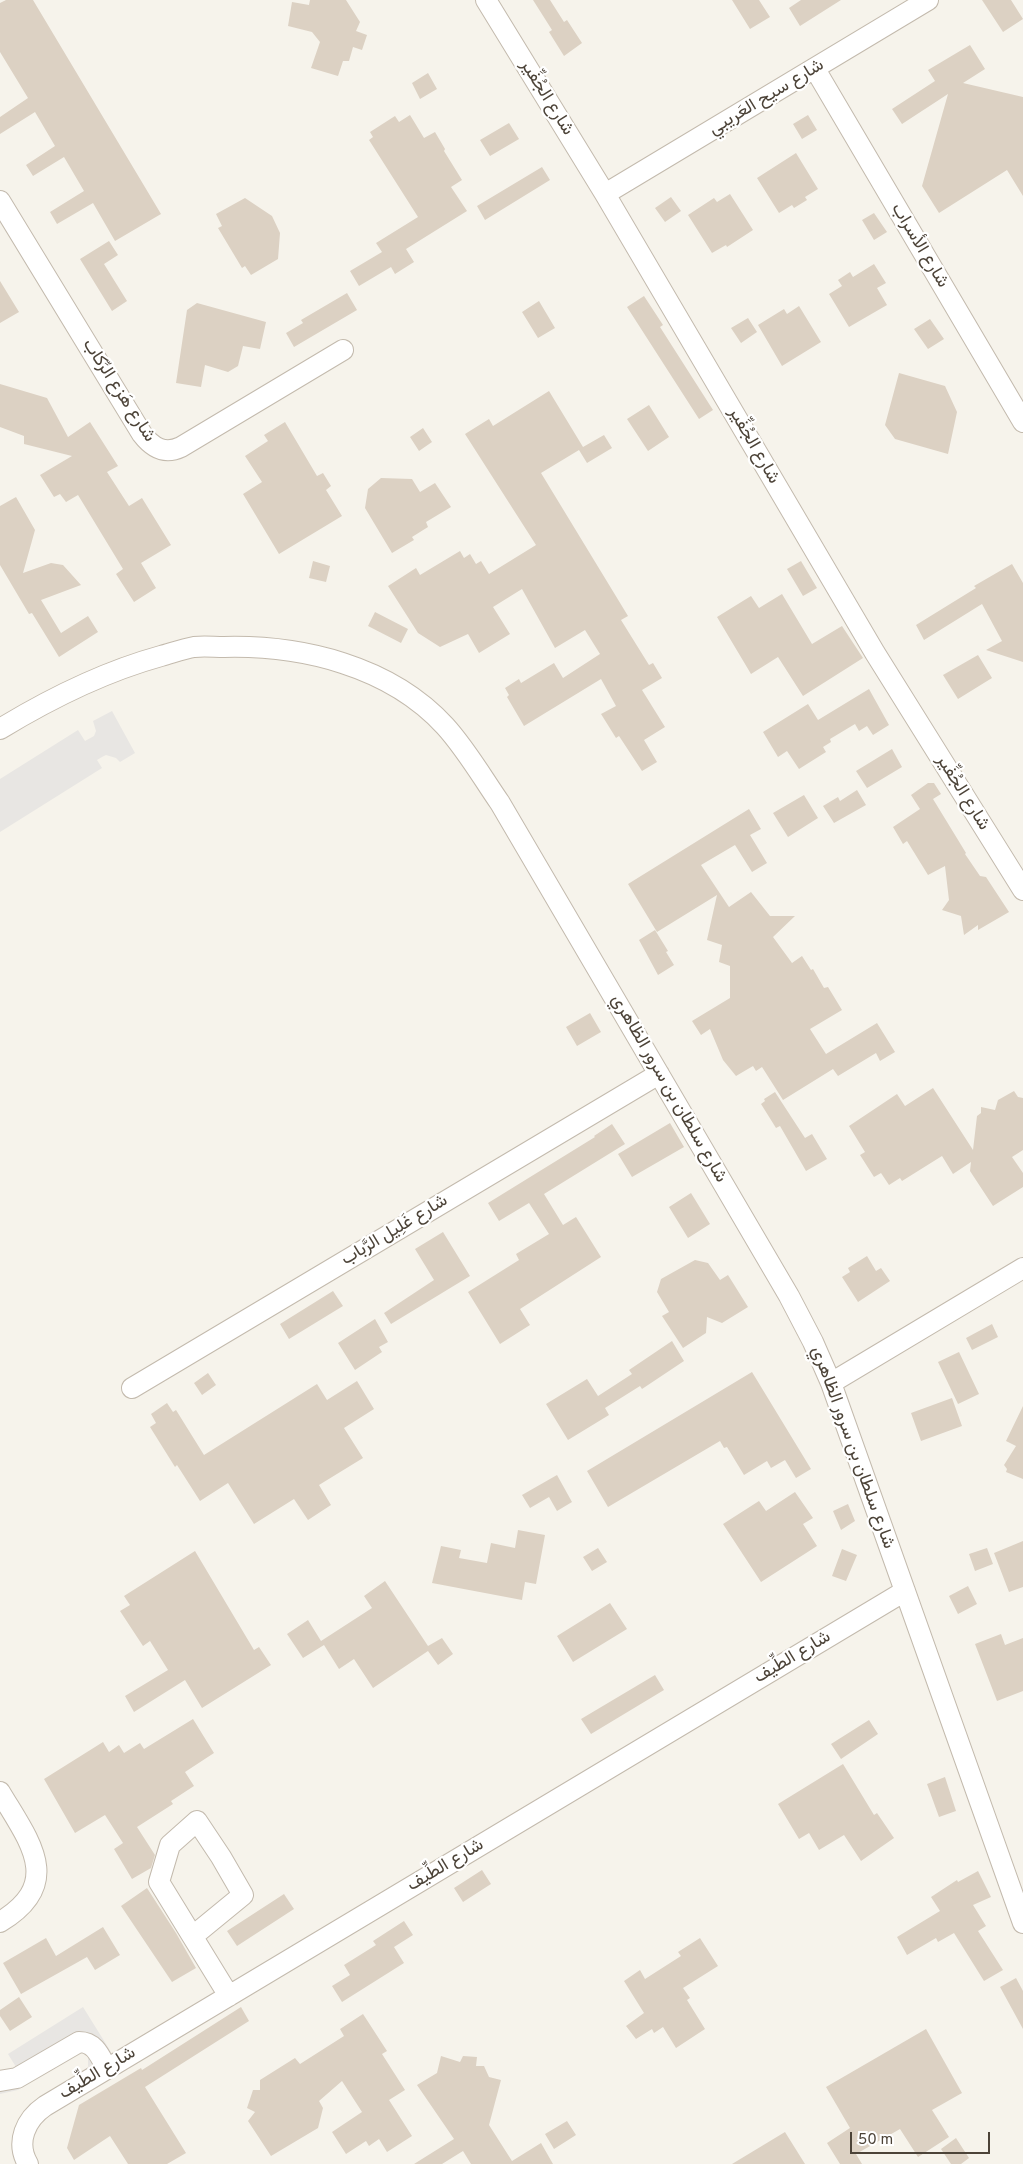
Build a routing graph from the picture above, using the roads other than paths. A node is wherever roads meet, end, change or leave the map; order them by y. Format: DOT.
graph roads {
  1 [pos="486,0"];
  2 [pos="928,0"];
  3 [pos="814,69"];
  4 [pos="605,194"];
  5 [pos="0,201"];
  6 [pos="343,350"];
  7 [pos="1023,422"];
  8 [pos="0,729"];
  9 [pos="1023,890"];
  10 [pos="659,1074"];
  11 [pos="1023,1268"];
  12 [pos="830,1383"];
  13 [pos="132,1388"];
  14 [pos="905,1591"];
  15 [pos="0,1792"];
  16 [pos="0,1922"];
  17 [pos="1023,1923"];
  18 [pos="193,1936"];
  19 [pos="229,1996"];
  20 [pos="107,2068"];
  21 [pos="0,2081"];
  22 [pos="28,2164"];
  1 -- 4 [label="street, شارع الجُفِّير"];
  2 -- 3 [label="street, شارع سيح العَريبي"];
  3 -- 4 [label="street, شارع سيح العَريبي"];
  3 -- 7 [label="street, شارع الأسراب"];
  4 -- 9 [label="street, شارع الجُفِّير"];
  5 -- 6 [label="street, شارع هَزع الرِّكاب"];
  8 -- 10 [label="street, شارع سلطان بن سرور الظاهري"];
  10 -- 12 [label="street, شارع سلطان بن سرور الظاهري"];
  10 -- 13 [label="street, شارع غَلِيل الرَّباب"];
  11 -- 12 [label="street"];
  12 -- 14 [label="street, شارع سلطان بن سرور الظاهري"];
  14 -- 17 [label="street, شارع سلطان بن سرور الظاهري"];
  14 -- 19 [label="street, شارع الطِّيف"];
  15 -- 16 [label="street"];
  18 -- 18 [label="street"];
  18 -- 19 [label="street"];
  19 -- 20 [label="street, شارع الطِّيف"];
  20 -- 21 [label="street"];
  20 -- 22 [label="street, شارع الطِّيف"];
}
